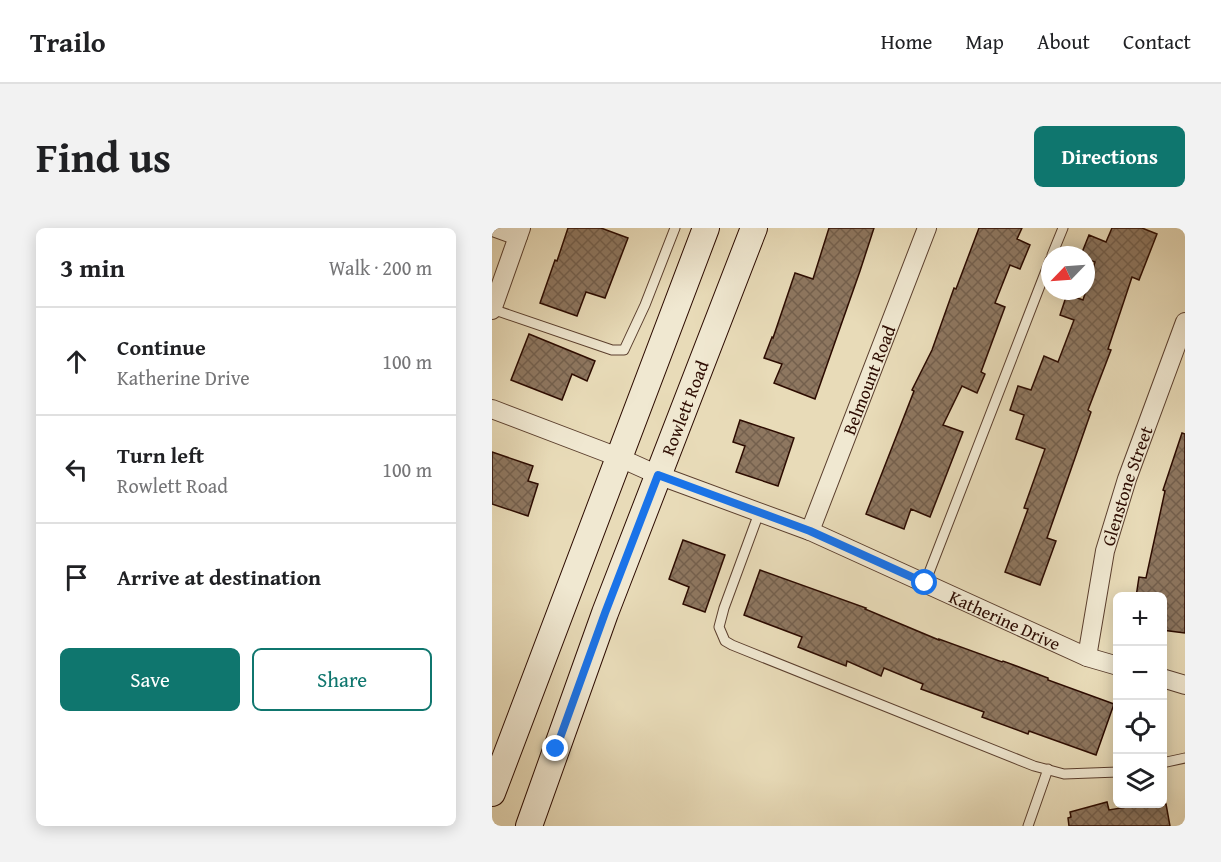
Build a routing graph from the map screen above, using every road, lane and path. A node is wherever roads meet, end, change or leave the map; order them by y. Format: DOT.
graph roads {
  1 [pos="496,228"];
  2 [pos="675,228"];
  3 [pos="706,228"];
  4 [pos="754,228"];
  5 [pos="927,228"];
  6 [pos="1063,228"];
  7 [pos="520,232"];
  8 [pos="1056,246"];
  9 [pos="1041,283"];
  10 [pos="492,309"];
  11 [pos="1185,322"];
  12 [pos="492,409"];
  13 [pos="618,458"];
  14 [pos="658,475"];
  15 [pos="759,513"];
  16 [pos="810,531"];
  17 [pos="925,583"];
  18 [pos="1087,657"];
  19 [pos="1113,665"];
  20 [pos="1167,680"];
  21 [pos="1185,685"];
  22 [pos="1185,758"];
  23 [pos="1167,762"];
  24 [pos="1048,769"];
  25 [pos="1113,772"];
  26 [pos="492,793"];
  27 [pos="529,826"];
  28 [pos="1028,826"];
  1 -- 7 [label="street"];
  2 -- 10 [label="lane"];
  3 -- 13 [label="main road"];
  4 -- 14 [label="main road, Rowlett Road"];
  5 -- 16 [label="street, Belmount Road"];
  6 -- 8 [label="lane"];
  7 -- 10 [label="street"];
  9 -- 17 [label="lane"];
  11 -- 18 [label="street, Glenstone Street"];
  12 -- 13 [label="street, Katherine Drive"];
  13 -- 14 [label="street, Katherine Drive"];
  13 -- 26 [label="main road"];
  14 -- 15 [label="street, Katherine Drive"];
  14 -- 27 [label="main road, Rowlett Road"];
  15 -- 16 [label="street, Katherine Drive"];
  15 -- 24 [label="lane"];
  16 -- 17 [label="street, Katherine Drive"];
  17 -- 18 [label="street, Katherine Drive"];
  18 -- 19 [label="street, Katherine Drive"];
  20 -- 21 [label="street"];
  22 -- 23 [label="lane"];
  24 -- 25 [label="lane"];
  24 -- 28 [label="lane"];
}
